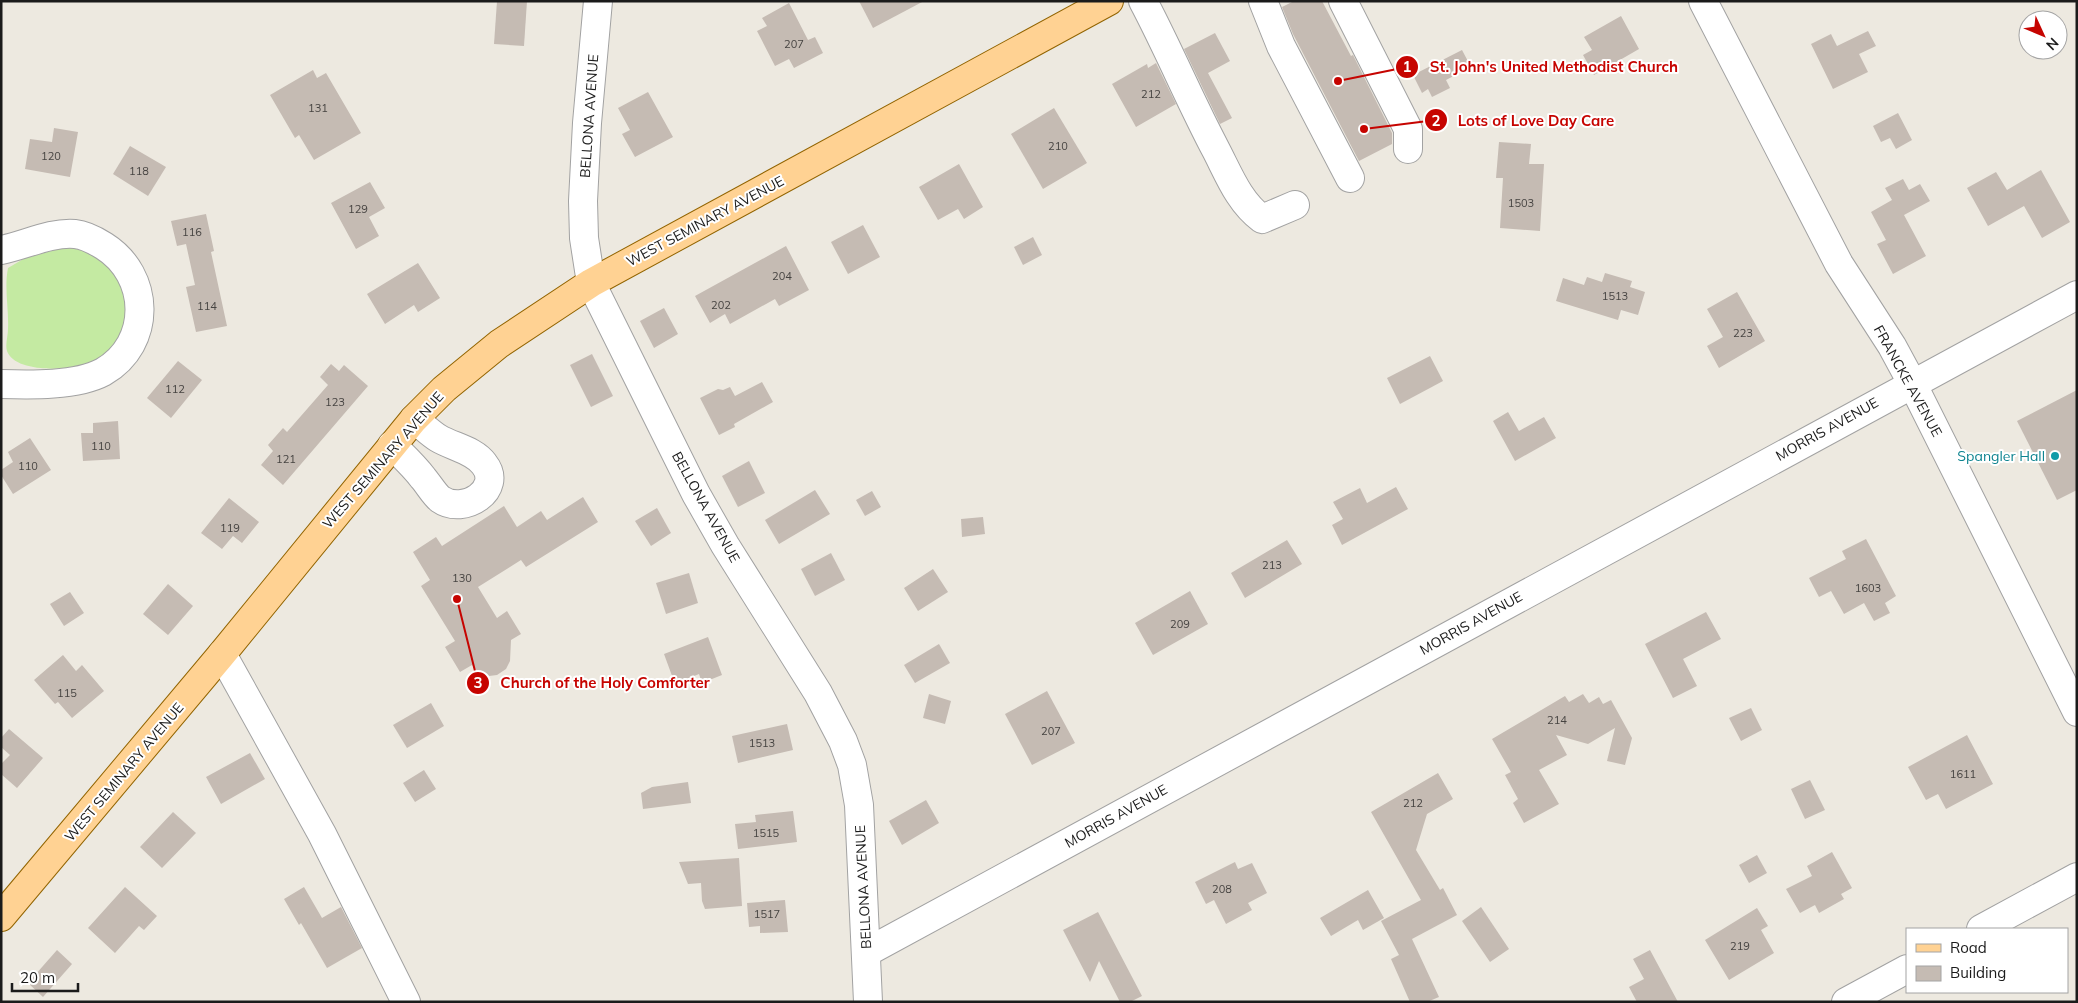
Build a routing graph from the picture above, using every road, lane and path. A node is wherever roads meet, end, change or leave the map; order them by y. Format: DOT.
graph roads {
  1 [pos="598,1"];
  2 [pos="1109,1"];
  3 [pos="1143,1"];
  4 [pos="1263,1"];
  5 [pos="1343,1"];
  6 [pos="1703,1"];
  7 [pos="1408,149"];
  8 [pos="1350,178"];
  9 [pos="1295,206"];
  10 [pos="1,250"];
  11 [pos="591,283"];
  12 [pos="2077,295"];
  13 [pos="1912,383"];
  14 [pos="1,384"];
  15 [pos="414,419"];
  16 [pos="392,445"];
  17 [pos="222,654"];
  18 [pos="2077,712"];
  19 [pos="2077,877"];
  20 [pos="1,917"];
  21 [pos="1983,928"];
  22 [pos="867,952"];
  23 [pos="1906,970"];
  24 [pos="406,1002"];
  25 [pos="868,1002"];
  26 [pos="1846,1002"];
  1 -- 11 [label="street, BELLONA AVENUE"];
  2 -- 11 [label="main road, WEST SEMINARY AVENUE"];
  3 -- 9 [label="street"];
  4 -- 8 [label="street"];
  5 -- 7 [label="street"];
  6 -- 13 [label="street, FRANCKE AVENUE"];
  10 -- 14 [label="street"];
  11 -- 15 [label="main road, WEST SEMINARY AVENUE"];
  11 -- 22 [label="street, BELLONA AVENUE"];
  12 -- 13 [label="street, MORRIS AVENUE"];
  13 -- 18 [label="street, FRANCKE AVENUE"];
  13 -- 22 [label="street, MORRIS AVENUE"];
  15 -- 16 [label="main road, WEST SEMINARY AVENUE"];
  15 -- 16 [label="street"];
  16 -- 17 [label="main road, WEST SEMINARY AVENUE"];
  17 -- 20 [label="main road, WEST SEMINARY AVENUE"];
  17 -- 24 [label="street"];
  19 -- 21 [label="street"];
  22 -- 25 [label="street, BELLONA AVENUE"];
  23 -- 26 [label="street"];
}
